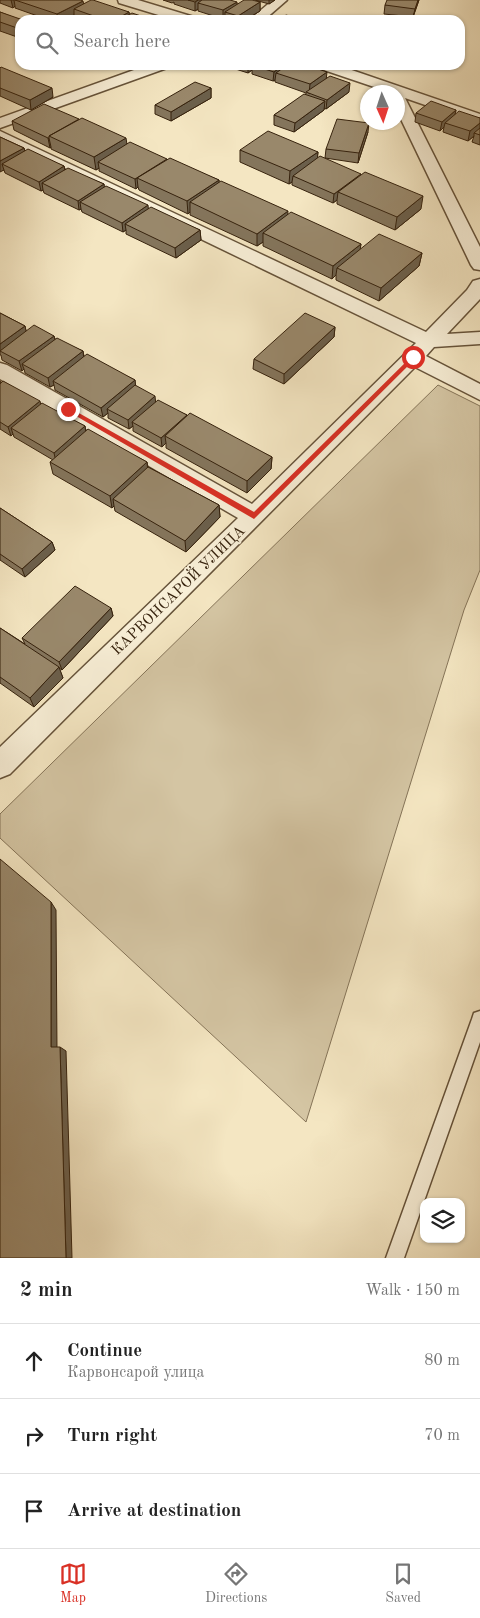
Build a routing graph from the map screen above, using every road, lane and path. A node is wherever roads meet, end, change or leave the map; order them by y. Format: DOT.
graph roads {
  1 [pos="124,0"];
  2 [pos="281,0"];
  3 [pos="173,15"];
  4 [pos="262,15"];
  5 [pos="148,70"];
  6 [pos="335,70"];
  7 [pos="373,85"];
  8 [pos="405,97"];
  9 [pos="0,104"];
  10 [pos="405,114"];
  11 [pos="24,115"];
  12 [pos="480,119"];
  13 [pos="0,123"];
  14 [pos="0,136"];
  15 [pos="480,265"];
  16 [pos="480,285"];
  17 [pos="480,338"];
  18 [pos="429,341"];
  19 [pos="413,357"];
  20 [pos="0,370"];
  21 [pos="480,392"];
  22 [pos="254,516"];
  23 [pos="0,765"];
  24 [pos="480,1019"];
  25 [pos="394,1258"];
  1 -- 3 [label="street"];
  2 -- 4 [label="street"];
  5 -- 11 [label="street"];
  6 -- 7 [label="street"];
  8 -- 12 [label="street"];
  9 -- 11 [label="street"];
  10 -- 15 [label="street"];
  11 -- 13 [label="street"];
  14 -- 18 [label="street"];
  16 -- 18 [label="street, КАРВОНСАРОЙ УЛИЦА"];
  17 -- 18 [label="street"];
  18 -- 19 [label="street, КАРВОНСАРОЙ УЛИЦА"];
  19 -- 21 [label="street"];
  19 -- 22 [label="street, КАРВОНСАРОЙ УЛИЦА"];
  20 -- 22 [label="street"];
  22 -- 23 [label="street, КАРВОНСАРОЙ УЛИЦА"];
  24 -- 25 [label="lane"];
}
